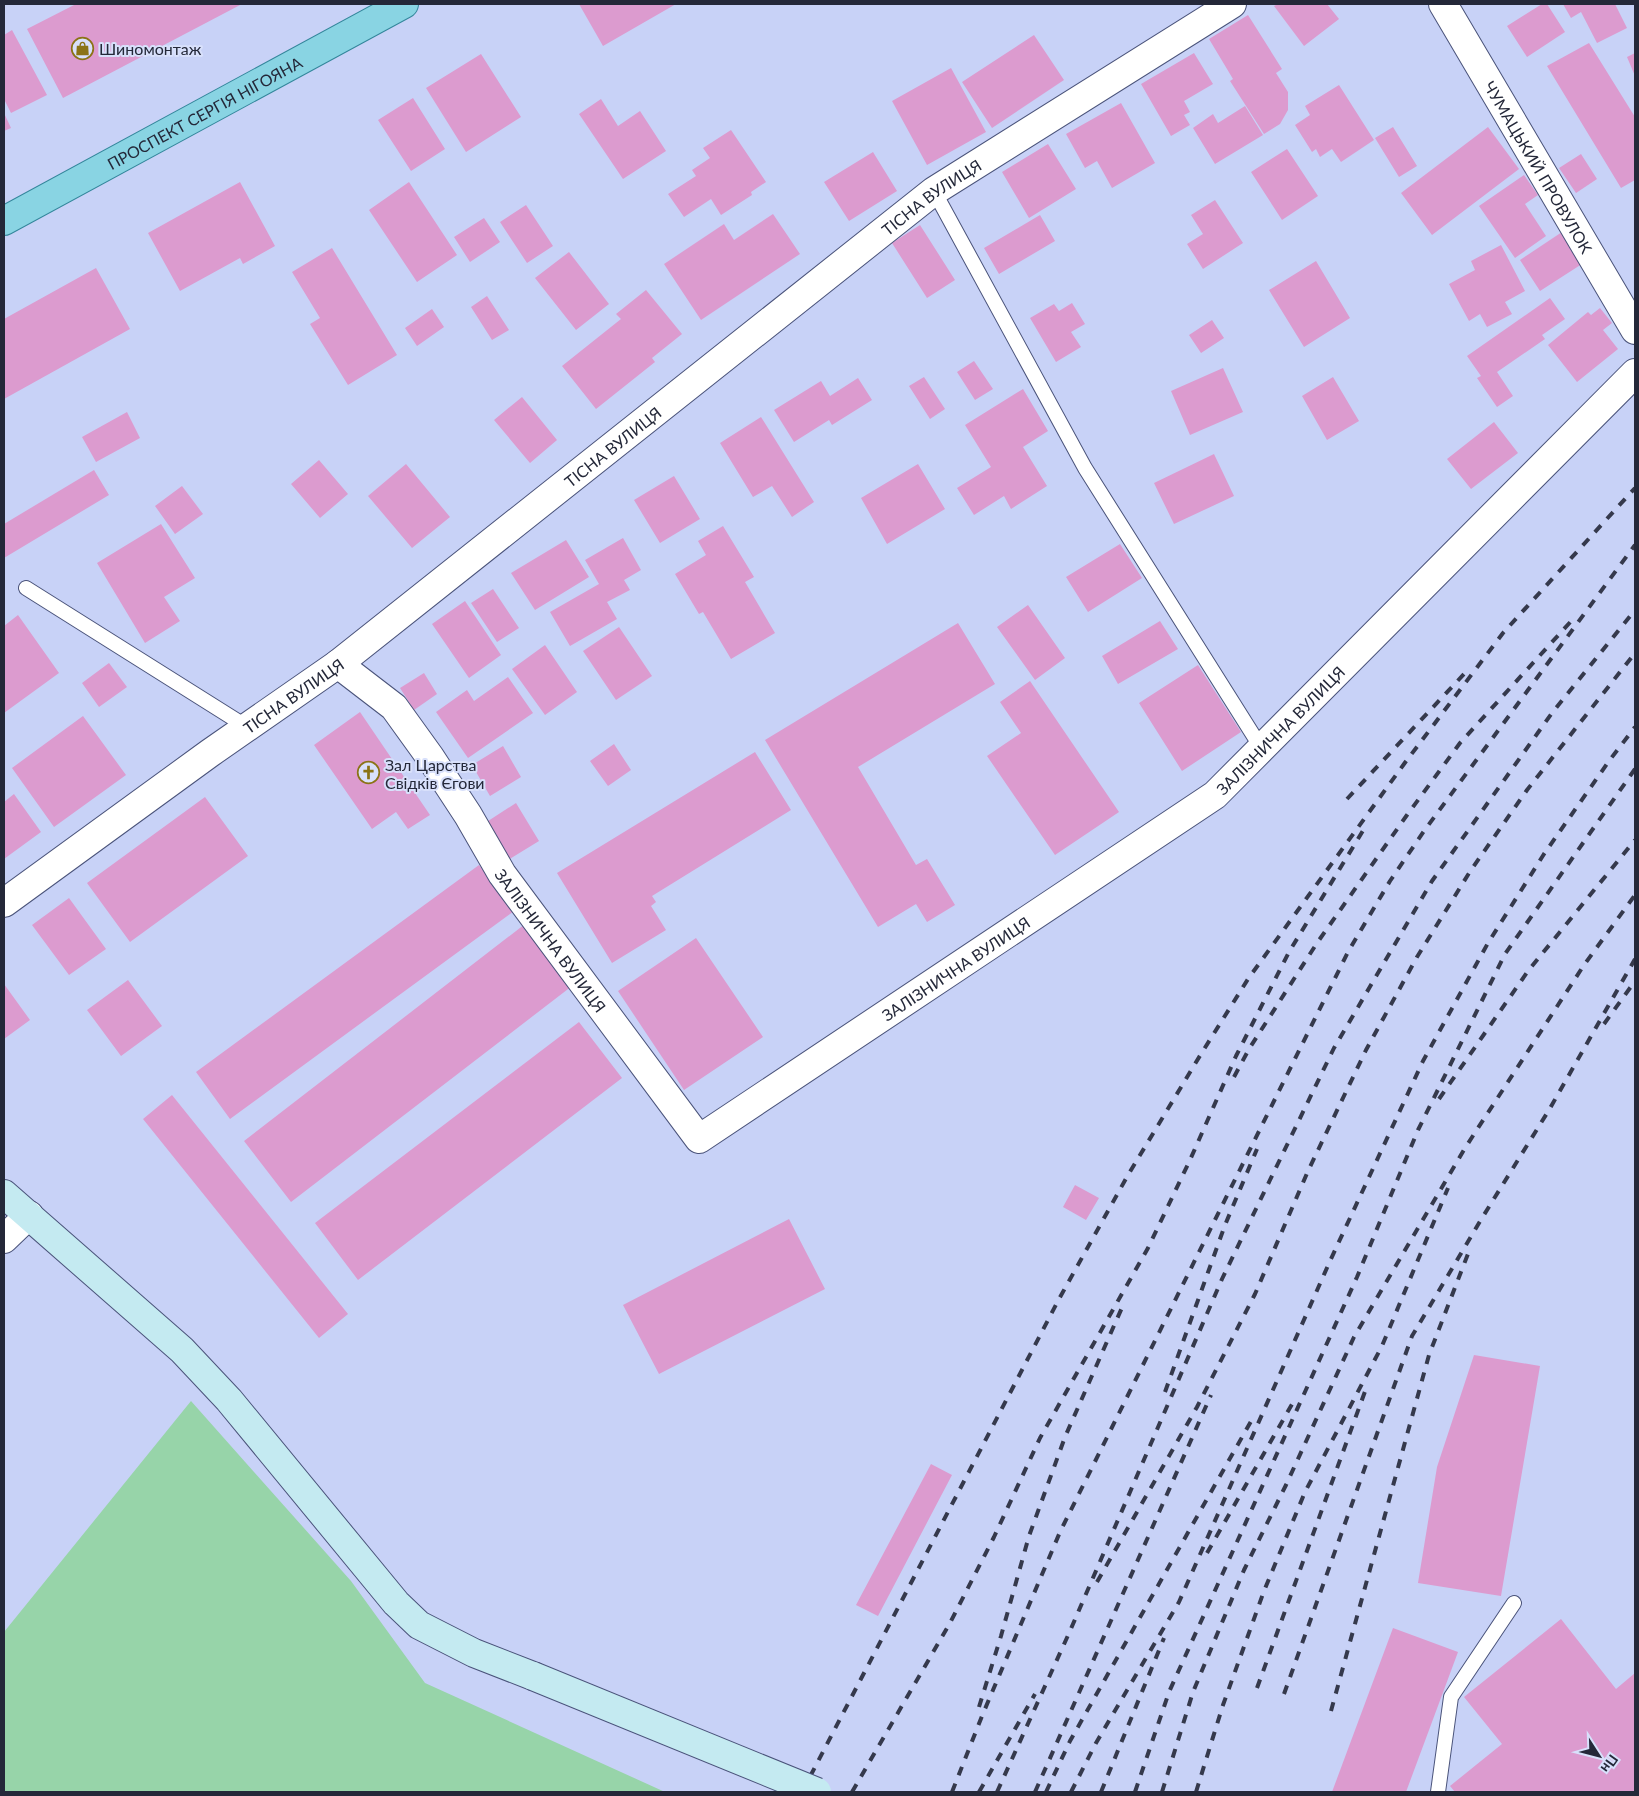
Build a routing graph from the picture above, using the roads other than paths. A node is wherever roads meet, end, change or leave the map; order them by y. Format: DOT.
graph roads {
  1 [pos="404,4"];
  2 [pos="1232,4"];
  3 [pos="1443,4"];
  4 [pos="934,190"];
  5 [pos="4,221"];
  6 [pos="1635,330"];
  7 [pos="1635,374"];
  8 [pos="26,588"];
  9 [pos="338,664"];
  10 [pos="247,727"];
  11 [pos="1262,749"];
  12 [pos="4,903"];
  13 [pos="4,1194"];
  14 [pos="29,1215"];
  15 [pos="4,1239"];
  16 [pos="1514,1603"];
  17 [pos="817,1792"];
  18 [pos="1438,1792"];
  1 -- 5 [label="main road, ПРОСПЕКТ СЕРГІЯ НІГОЯНА"];
  2 -- 4 [label="street, ТІСНА ВУЛИЦЯ"];
  3 -- 6 [label="street, ЧУМАЦЬКИЙ ПРОВУЛОК"];
  4 -- 9 [label="street, ТІСНА ВУЛИЦЯ"];
  4 -- 11 [label="lane"];
  7 -- 11 [label="street, ЗАЛІЗНИЧНА ВУЛИЦЯ"];
  8 -- 10 [label="lane"];
  9 -- 10 [label="street, ТІСНА ВУЛИЦЯ"];
  9 -- 11 [label="street, ЗАЛІЗНИЧНА ВУЛИЦЯ"];
  10 -- 12 [label="street, ТІСНА ВУЛИЦЯ"];
  13 -- 14 [label="main road"];
  14 -- 15 [label="street"];
  14 -- 17 [label="main road, bridge"];
  16 -- 18 [label="lane"];
}
